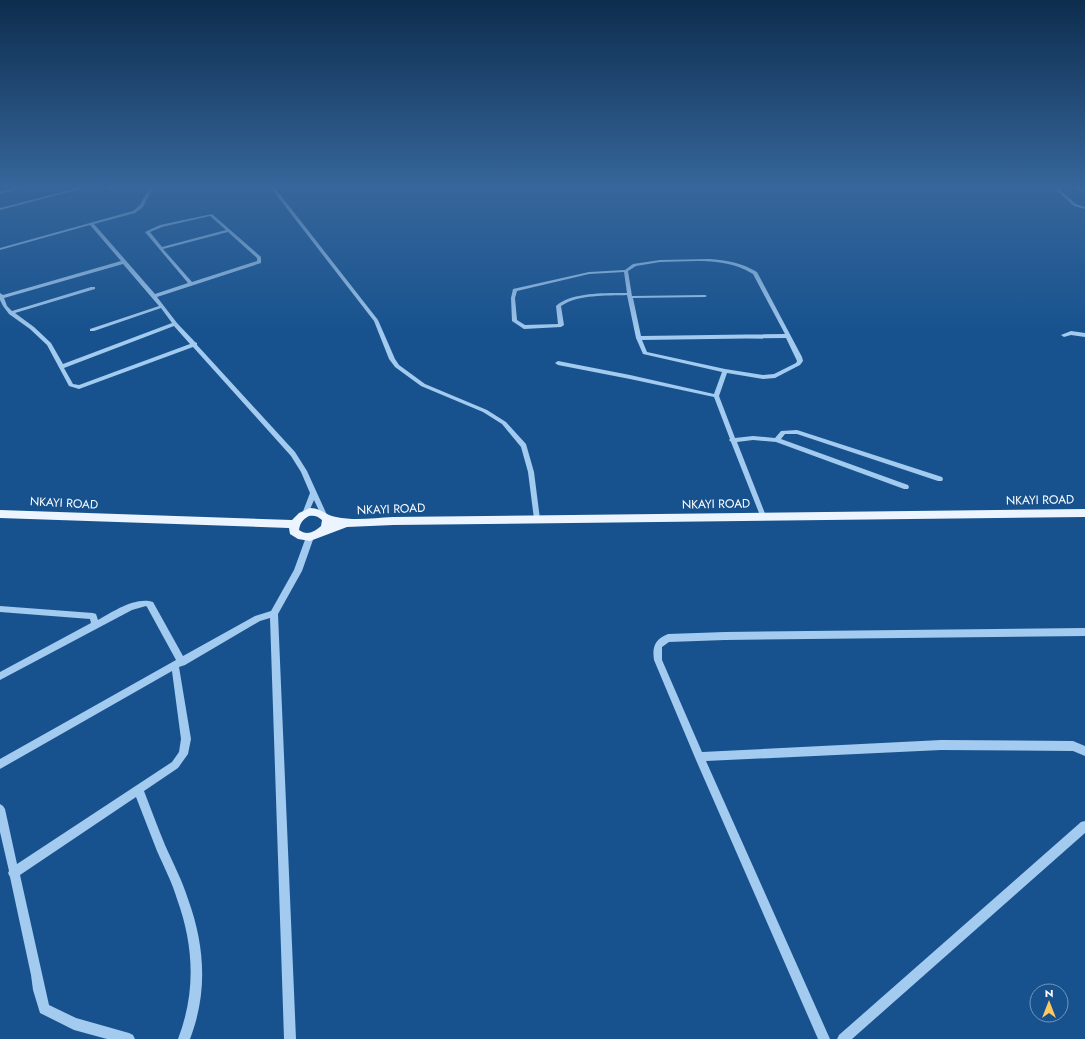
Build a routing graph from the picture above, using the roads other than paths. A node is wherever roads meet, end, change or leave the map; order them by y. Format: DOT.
graph roads {
  1 [pos="48,236"];
  2 [pos="102,236"];
  3 [pos="151,236"];
  4 [pos="206,236"];
  5 [pos="234,236"];
  6 [pos="312,236"];
  7 [pos="161,248"];
  8 [pos="0,249"];
  9 [pos="124,262"];
  10 [pos="626,271"];
  11 [pos="191,284"];
  12 [pos="93,288"];
  13 [pos="630,295"];
  14 [pos="1,296"];
  15 [pos="154,296"];
  16 [pos="705,296"];
  17 [pos="162,306"];
  18 [pos="11,313"];
  19 [pos="175,324"];
  20 [pos="92,330"];
  21 [pos="1085,334"];
  22 [pos="1064,335"];
  23 [pos="788,336"];
  24 [pos="639,338"];
  25 [pos="195,344"];
  26 [pos="558,363"];
  27 [pos="61,367"];
  28 [pos="725,372"];
  29 [pos="716,396"];
  30 [pos="732,440"];
  31 [pos="777,440"];
  32 [pos="940,479"];
  33 [pos="906,487"];
  34 [pos="314,492"];
  35 [pos="1085,513"];
  36 [pos="0,514"];
  37 [pos="305,514"];
  38 [pos="325,516"];
  39 [pos="764,516"];
  40 [pos="537,519"];
  41 [pos="347,523"];
  42 [pos="294,524"];
  43 [pos="323,531"];
  44 [pos="310,537"];
  45 [pos="0,609"];
  46 [pos="274,614"];
  47 [pos="95,625"];
  48 [pos="1085,632"];
  49 [pos="178,664"];
  50 [pos="0,676"];
  51 [pos="1085,751"];
  52 [pos="699,757"];
  53 [pos="0,764"];
  54 [pos="138,789"];
  55 [pos="0,810"];
  56 [pos="1085,826"];
  57 [pos="13,873"];
  58 [pos="129,1039"];
  59 [pos="184,1039"];
  60 [pos="290,1039"];
  61 [pos="824,1039"];
  62 [pos="843,1039"];
  1 -- 8 [label="street"];
  2 -- 9 [label="street"];
  3 -- 7 [label="street"];
  4 -- 7 [label="street"];
  5 -- 11 [label="street"];
  6 -- 40 [label="street"];
  7 -- 11 [label="street"];
  9 -- 14 [label="street"];
  9 -- 15 [label="street"];
  10 -- 13 [label="street"];
  10 -- 13 [label="street"];
  10 -- 23 [label="street"];
  11 -- 15 [label="street"];
  12 -- 18 [label="street"];
  13 -- 16 [label="street"];
  13 -- 24 [label="street"];
  14 -- 18 [label="street"];
  15 -- 17 [label="street"];
  17 -- 19 [label="street"];
  17 -- 20 [label="street"];
  18 -- 27 [label="street"];
  19 -- 25 [label="street"];
  19 -- 27 [label="street"];
  21 -- 22 [label="street"];
  23 -- 24 [label="street"];
  23 -- 28 [label="street"];
  24 -- 28 [label="street"];
  25 -- 27 [label="street"];
  25 -- 34 [label="street"];
  26 -- 29 [label="street"];
  28 -- 29 [label="street"];
  29 -- 30 [label="street"];
  30 -- 31 [label="street"];
  30 -- 39 [label="street"];
  31 -- 32 [label="street"];
  31 -- 33 [label="street"];
  34 -- 37 [label="street"];
  34 -- 38 [label="street"];
  35 -- 39 [label="main road, NKAYI ROAD"];
  36 -- 42 [label="main road, NKAYI ROAD"];
  37 -- 38 [label="main road, NKAYI ROAD"];
  37 -- 42 [label="main road"];
  38 -- 41 [label="main road, NKAYI ROAD"];
  38 -- 43 [label="main road"];
  39 -- 40 [label="main road, NKAYI ROAD"];
  40 -- 41 [label="main road, NKAYI ROAD"];
  41 -- 43 [label="main road, NKAYI ROAD"];
  42 -- 44 [label="main road"];
  43 -- 44 [label="main road, NKAYI ROAD"];
  44 -- 46 [label="street"];
  45 -- 47 [label="street"];
  46 -- 49 [label="street"];
  46 -- 60 [label="street"];
  47 -- 49 [label="street"];
  47 -- 50 [label="street"];
  48 -- 52 [label="street"];
  49 -- 53 [label="street"];
  49 -- 54 [label="street"];
  51 -- 52 [label="street"];
  52 -- 61 [label="street"];
  54 -- 57 [label="street"];
  54 -- 59 [label="street"];
  55 -- 57 [label="street"];
  56 -- 62 [label="street"];
  57 -- 58 [label="street"];
}
